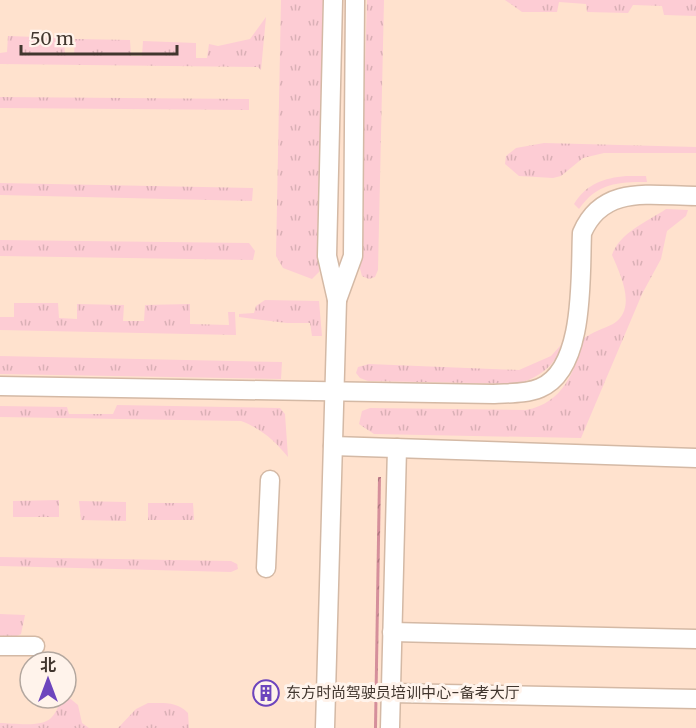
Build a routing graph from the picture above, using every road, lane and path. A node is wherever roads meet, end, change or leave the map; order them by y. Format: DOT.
graph roads {
  1 [pos="333,0"];
  2 [pos="356,0"];
  3 [pos="696,196"];
  4 [pos="337,300"];
  5 [pos="0,386"];
  6 [pos="333,392"];
  7 [pos="333,446"];
  8 [pos="397,448"];
  9 [pos="696,458"];
  10 [pos="270,480"];
  11 [pos="266,568"];
  12 [pos="392,633"];
  13 [pos="696,639"];
  14 [pos="0,646"];
  15 [pos="35,646"];
  16 [pos="391,693"];
  17 [pos="696,699"];
  18 [pos="325,728"];
  19 [pos="390,728"];
  1 -- 4 [label="street"];
  2 -- 4 [label="street"];
  3 -- 6 [label="street"];
  4 -- 6 [label="street"];
  5 -- 6 [label="street"];
  6 -- 7 [label="street"];
  7 -- 8 [label="street"];
  7 -- 18 [label="street"];
  8 -- 9 [label="street"];
  8 -- 12 [label="street"];
  10 -- 11 [label="street"];
  12 -- 13 [label="street"];
  12 -- 16 [label="street"];
  14 -- 15 [label="street"];
  16 -- 17 [label="street"];
  16 -- 19 [label="street"];
}
